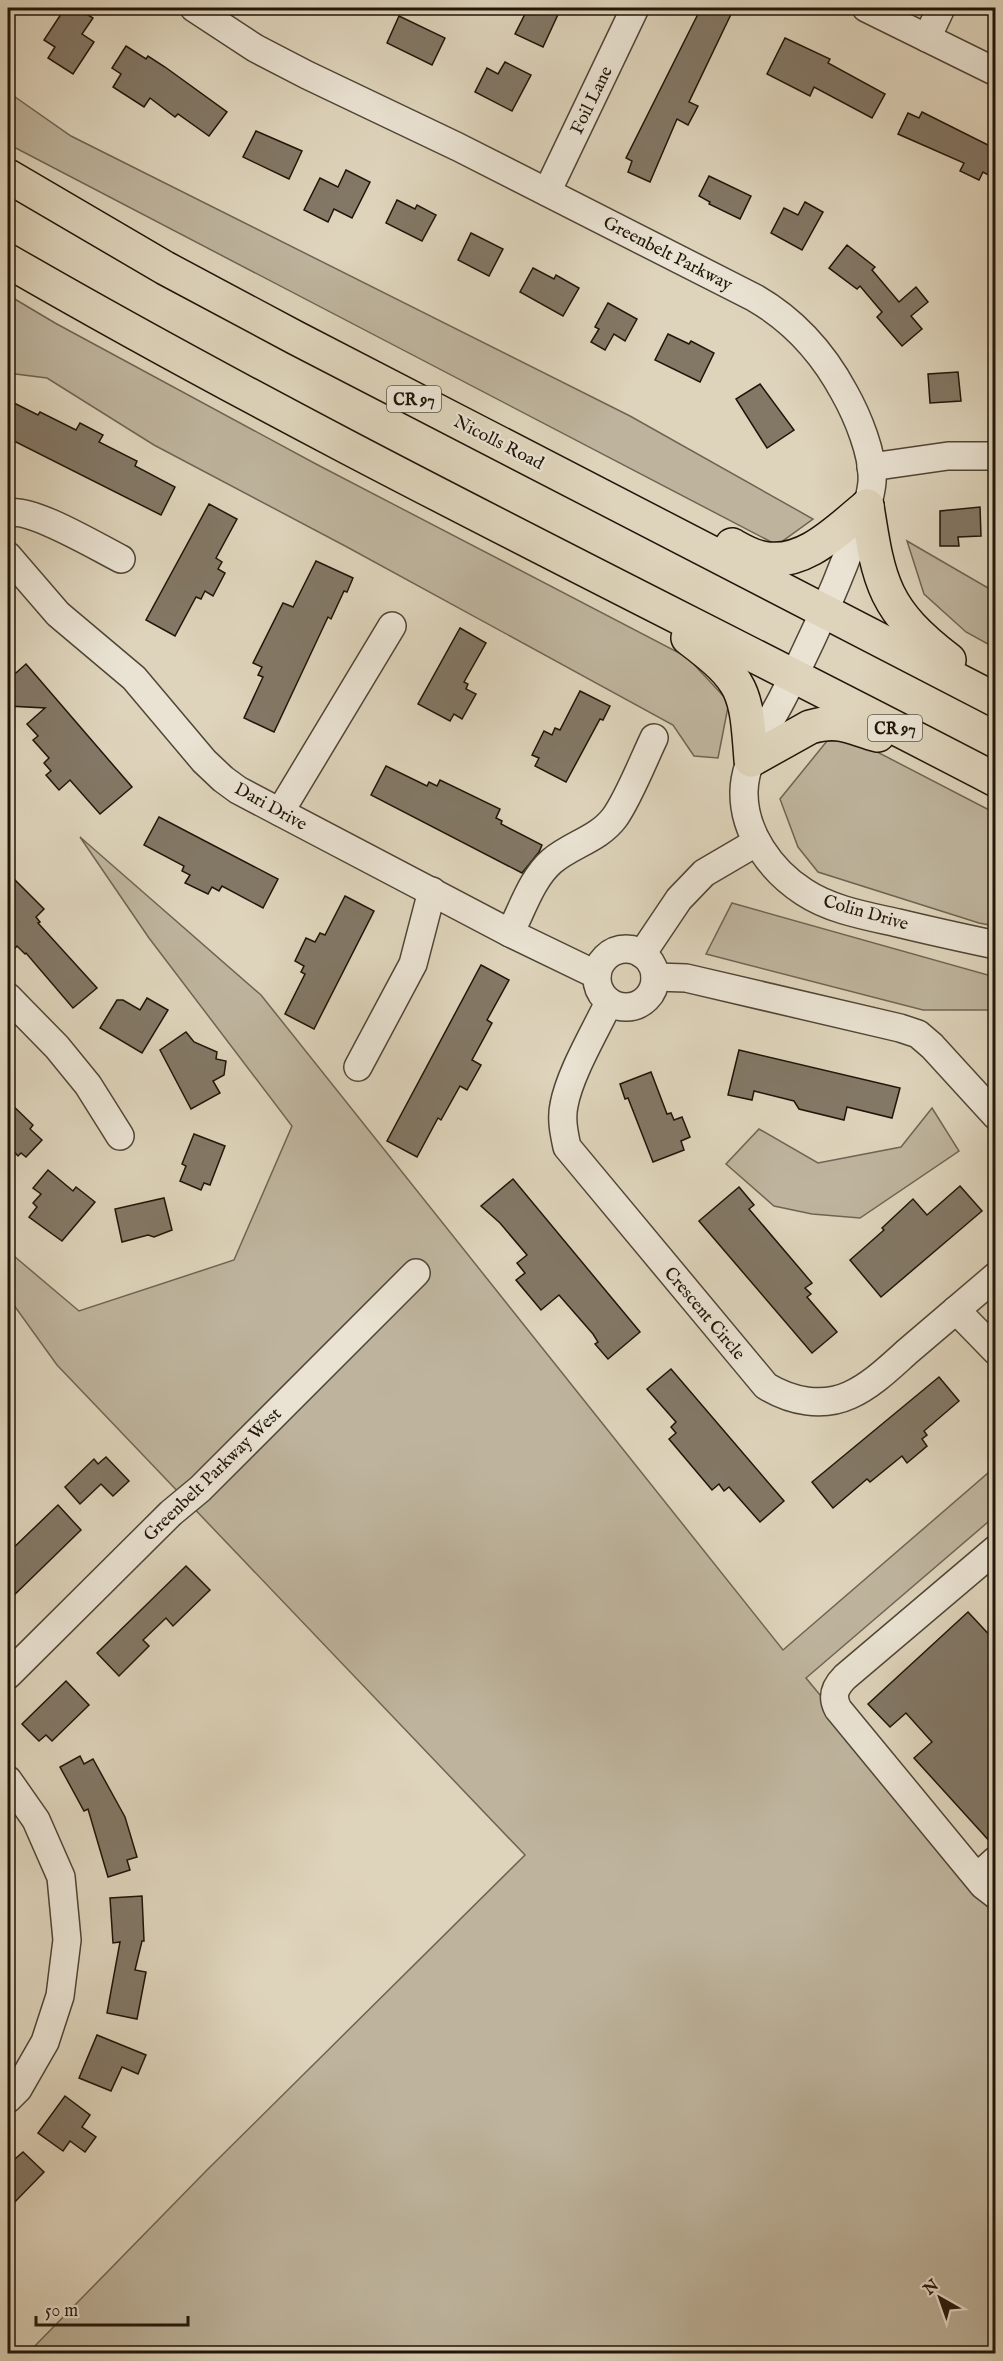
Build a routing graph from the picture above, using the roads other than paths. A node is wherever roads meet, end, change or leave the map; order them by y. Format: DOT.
graph roads {
  1 [pos="194,8"];
  2 [pos="635,8"];
  3 [pos="866,8"];
  4 [pos="941,8"];
  5 [pos="927,38"];
  6 [pos="996,72"];
  7 [pos="8,176"];
  8 [pos="547,192"];
  9 [pos="8,261"];
  10 [pos="996,456"];
  11 [pos="871,467"];
  12 [pos="867,506"];
  13 [pos="630,509"];
  14 [pos="8,513"];
  15 [pos="8,556"];
  16 [pos="121,559"];
  17 [pos="614,584"];
  18 [pos="825,612"];
  19 [pos="392,626"];
  20 [pos="794,676"];
  21 [pos="996,698"];
  22 [pos="654,738"];
  23 [pos="946,754"];
  24 [pos="751,760"];
  25 [pos="996,780"];
  26 [pos="280,812"];
  27 [pos="757,842"];
  28 [pos="432,891"];
  29 [pos="510,933"];
  30 [pos="996,945"];
  31 [pos="649,966"];
  32 [pos="597,975"];
  33 [pos="8,997"];
  34 [pos="609,1002"];
  35 [pos="358,1067"];
  36 [pos="996,1116"];
  37 [pos="120,1136"];
  38 [pos="416,1273"];
  39 [pos="996,1276"];
  40 [pos="956,1310"];
  41 [pos="996,1351"];
  42 [pos="996,1549"];
  43 [pos="8,1675"];
  44 [pos="8,1780"];
  45 [pos="989,1877"];
  46 [pos="8,2099"];
  1 -- 8 [label="street, Greenbelt Parkway"];
  2 -- 8 [label="street, Foil Lane"];
  3 -- 5 [label="street"];
  4 -- 5 [label="street"];
  5 -- 6 [label="street"];
  7 -- 13 [label="highway, Nicolls Road / CR 97"];
  8 -- 11 [label="street, Greenbelt Parkway"];
  9 -- 17 [label="highway, CR 97"];
  10 -- 11 [label="street"];
  11 -- 12 [label="street, Greenbelt Parkway"];
  12 -- 13 [label="highway"];
  12 -- 18 [label="street, Greenbelt Parkway"];
  12 -- 21 [label="highway"];
  13 -- 18 [label="highway, Nicolls Road / CR 97"];
  14 -- 16 [label="street"];
  15 -- 26 [label="street, Dari Drive"];
  17 -- 20 [label="highway, CR 97"];
  17 -- 24 [label="highway"];
  18 -- 20 [label="street, Greenbelt Parkway"];
  18 -- 21 [label="highway, Nicolls Road / CR 97"];
  19 -- 26 [label="street"];
  20 -- 23 [label="highway, CR 97"];
  20 -- 24 [label="street, Colin Drive"];
  22 -- 29 [label="street"];
  23 -- 24 [label="highway"];
  23 -- 25 [label="highway, CR 97"];
  24 -- 27 [label="street, Colin Drive"];
  26 -- 28 [label="street, Dari Drive"];
  27 -- 30 [label="street, Colin Drive"];
  27 -- 31 [label="street"];
  28 -- 29 [label="street, Dari Drive"];
  28 -- 35 [label="street"];
  29 -- 32 [label="street, Dari Drive"];
  31 -- 32 [label="street"];
  31 -- 34 [label="street"];
  31 -- 36 [label="street"];
  32 -- 34 [label="street"];
  33 -- 37 [label="street"];
  34 -- 40 [label="street, Crescent Circle"];
  38 -- 43 [label="street, Greenbelt Parkway West"];
  39 -- 40 [label="street, Crescent Circle"];
  40 -- 41 [label="street"];
  42 -- 45 [label="street"];
  44 -- 46 [label="street"];
}
